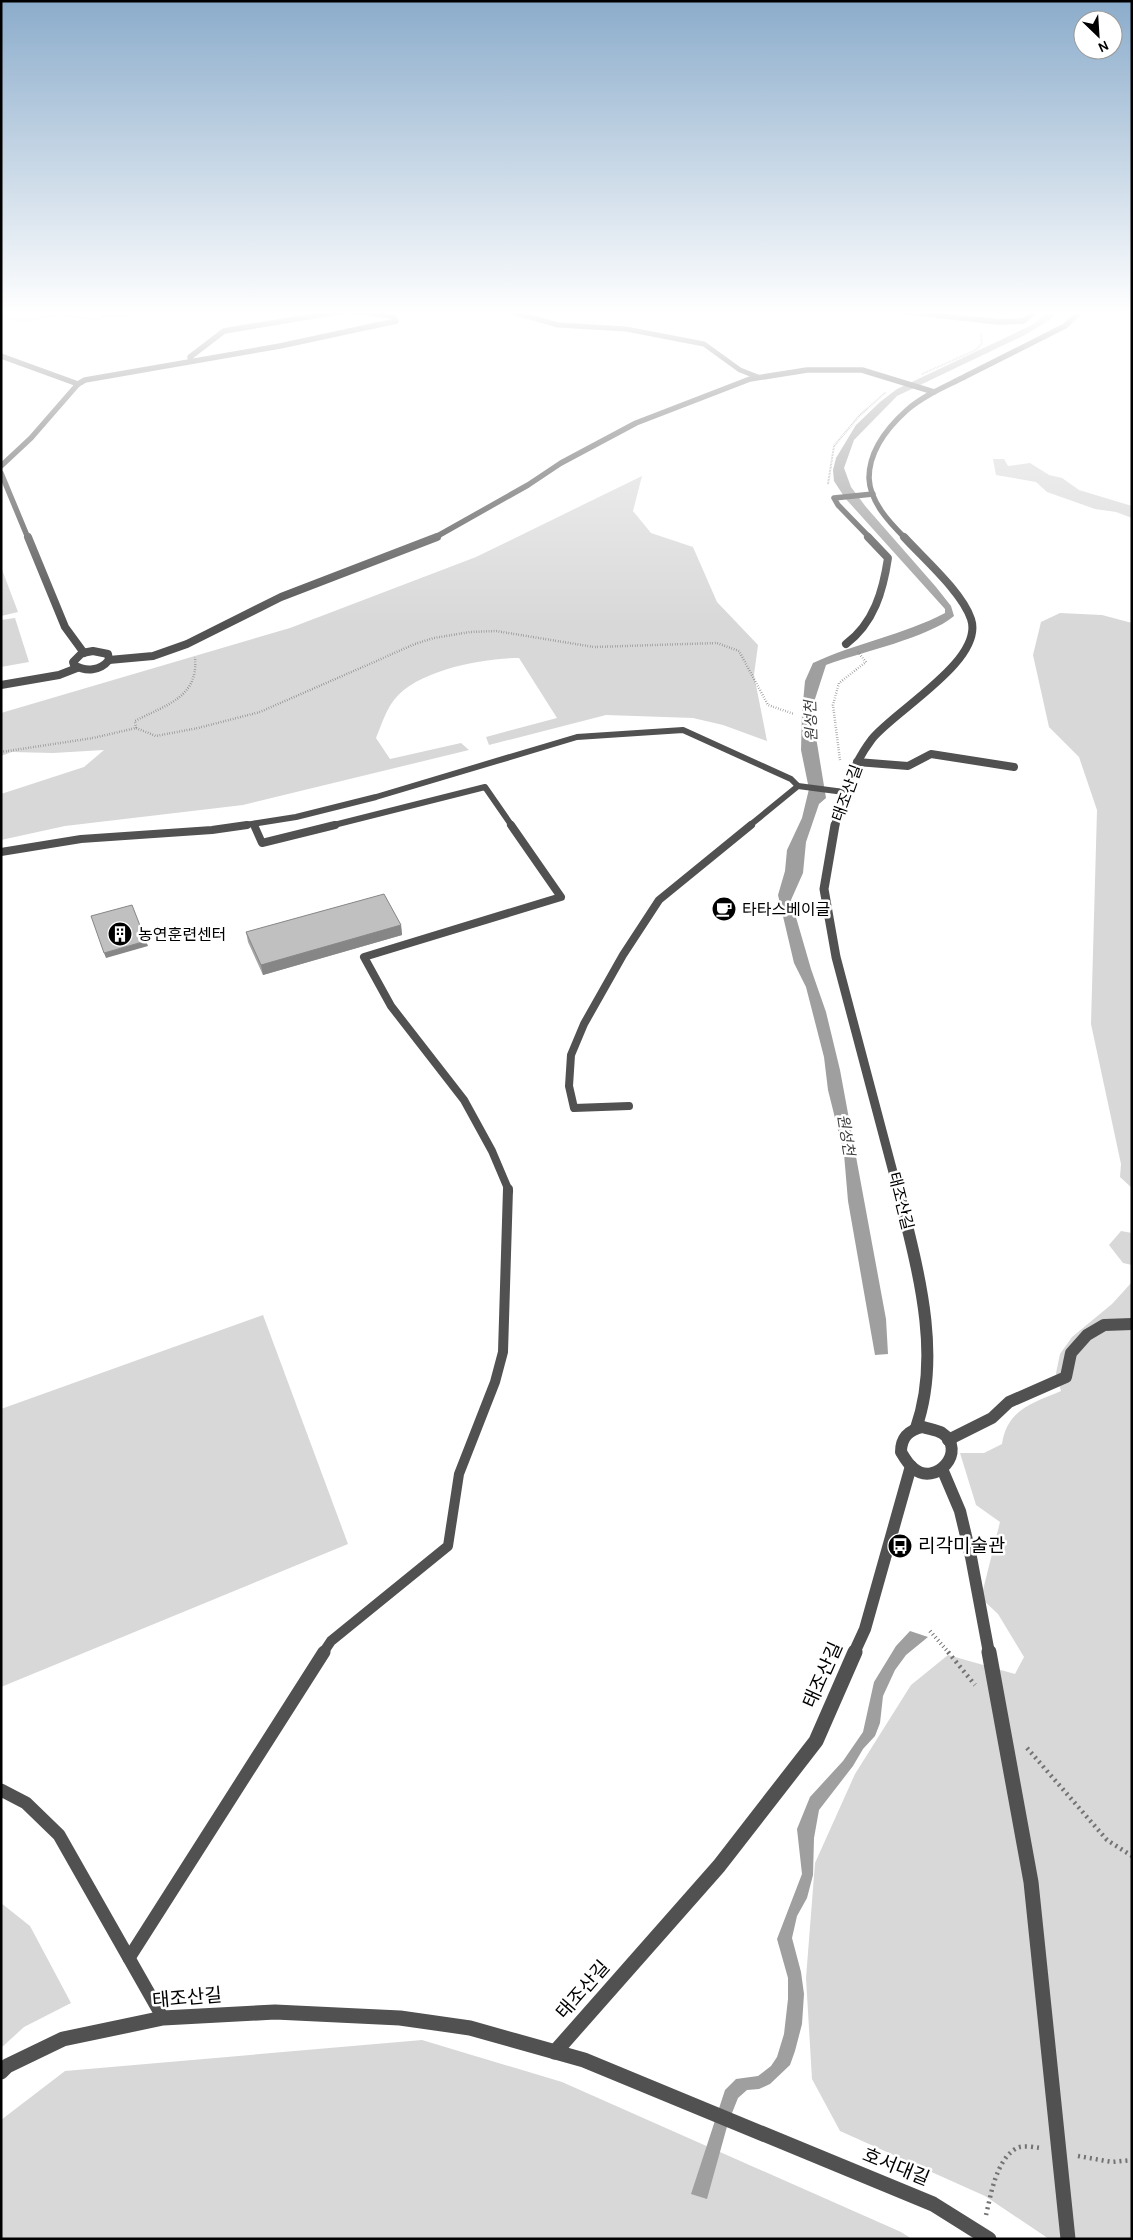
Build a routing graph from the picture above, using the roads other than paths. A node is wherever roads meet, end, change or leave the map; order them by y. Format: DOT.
graph roads {
  1 [pos="51,416"];
  2 [pos="656,416"];
  3 [pos="902,416"];
  4 [pos="1,455"];
  5 [pos="13,456"];
  6 [pos="1,466"];
  7 [pos="1,473"];
  8 [pos="873,494"];
  9 [pos="846,644"];
  10 [pos="84,653"];
  11 [pos="110,660"];
  12 [pos="77,668"];
  13 [pos="1,686"];
  14 [pos="857,762"];
  15 [pos="1014,767"];
  16 [pos="802,786"];
  17 [pos="846,788"];
  18 [pos="254,824"];
  19 [pos="1,852"];
  20 [pos="629,1106"];
  21 [pos="1132,1324"];
  22 [pos="916,1428"];
  23 [pos="948,1440"];
  24 [pos="911,1466"];
  25 [pos="943,1471"];
  26 [pos="1,1790"];
  27 [pos="129,1958"];
  28 [pos="162,2018"];
  29 [pos="555,2052"];
  30 [pos="1,2072"];
  31 [pos="985,2236"];
  32 [pos="1068,2239"];
  1 -- 5 [label="street"];
  2 -- 11 [label="street"];
  3 -- 8 [label="street, 태조산길"];
  4 -- 5 [label="street"];
  5 -- 6 [label="street"];
  7 -- 10 [label="street"];
  8 -- 9 [label="street"];
  8 -- 14 [label="street, 태조산길"];
  10 -- 11 [label="street"];
  10 -- 12 [label="street"];
  11 -- 12 [label="street"];
  12 -- 13 [label="street"];
  14 -- 15 [label="street"];
  14 -- 17 [label="street, 태조산길"];
  16 -- 17 [label="lane"];
  16 -- 18 [label="lane"];
  16 -- 20 [label="lane"];
  17 -- 22 [label="street, 태조산길"];
  18 -- 19 [label="lane"];
  18 -- 27 [label="lane"];
  21 -- 23 [label="street"];
  22 -- 23 [label="street"];
  22 -- 24 [label="street"];
  23 -- 25 [label="street"];
  24 -- 25 [label="street"];
  24 -- 29 [label="street, 태조산길"];
  25 -- 32 [label="street"];
  26 -- 27 [label="lane"];
  27 -- 28 [label="lane"];
  28 -- 29 [label="street, 태조산길"];
  28 -- 30 [label="street, 태조산길"];
  29 -- 31 [label="street, 호서대길"];
}
